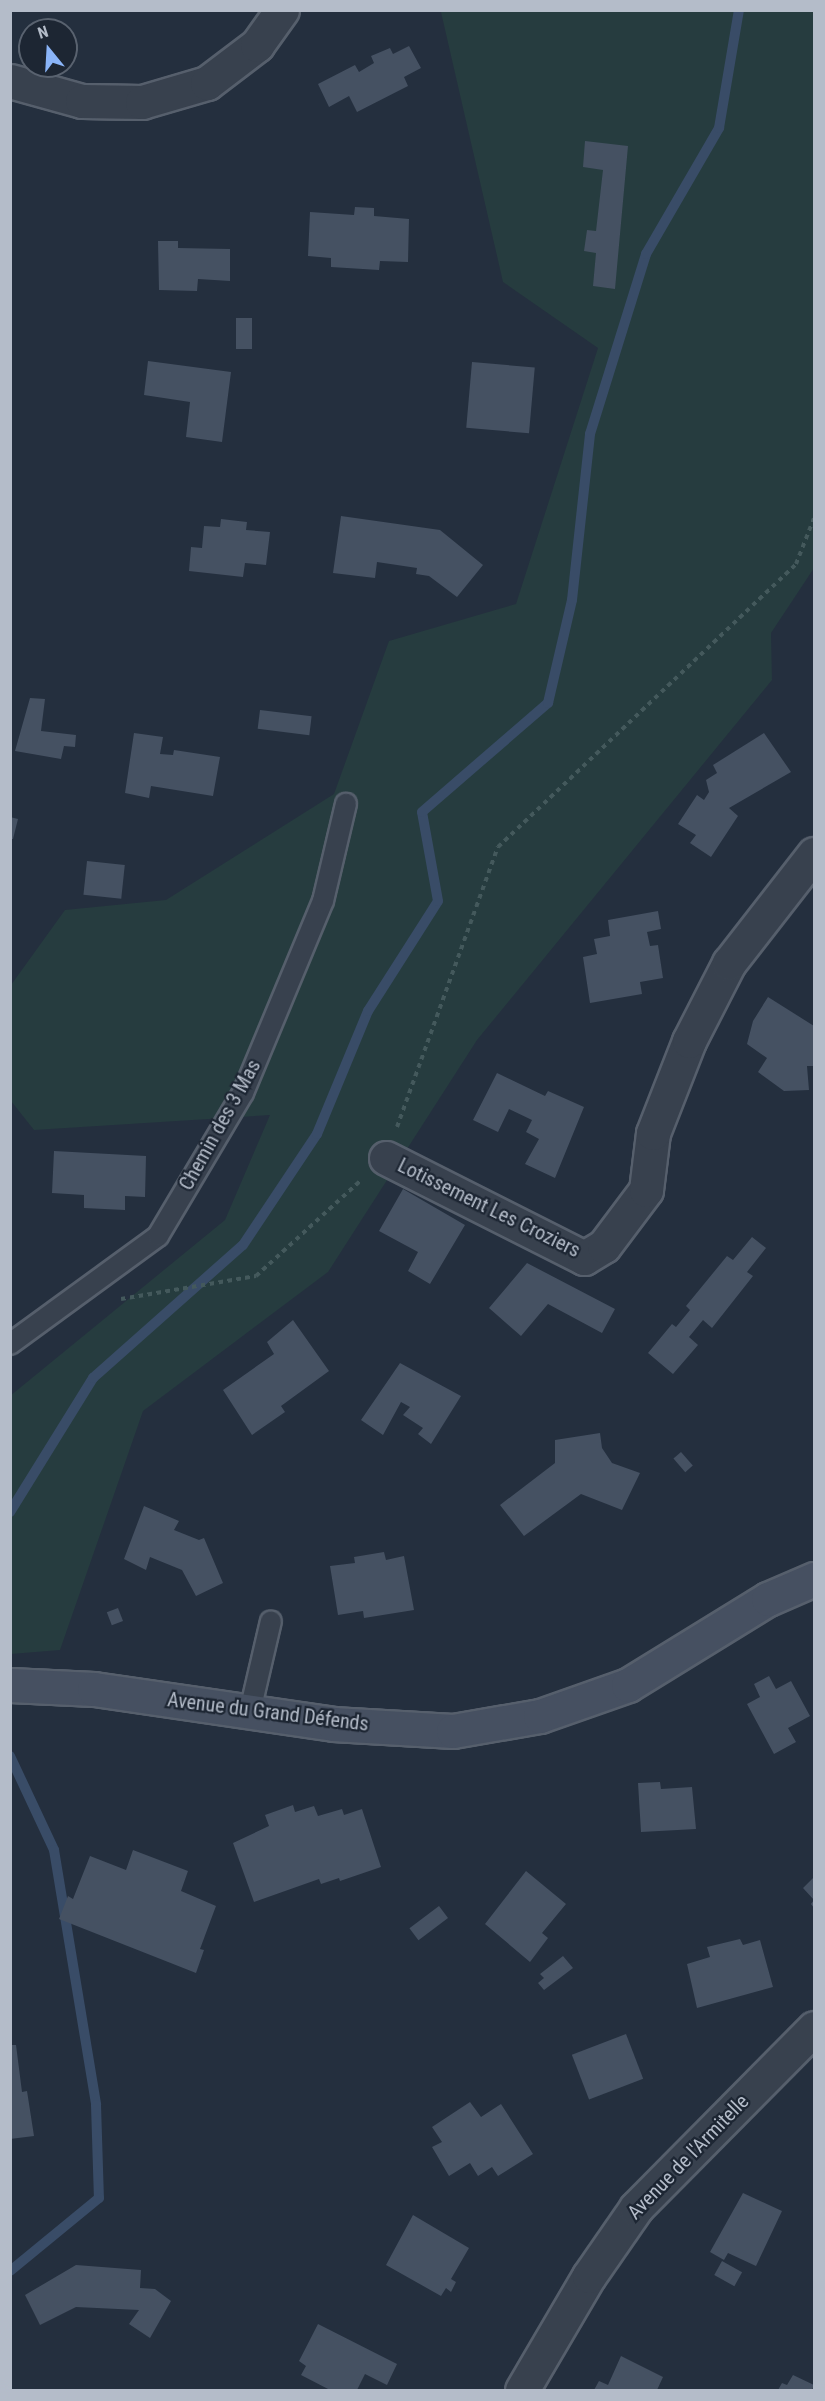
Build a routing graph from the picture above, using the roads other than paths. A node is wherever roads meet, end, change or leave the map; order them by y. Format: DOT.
graph roads {
  1 [pos="282,10"];
  2 [pos="10,81"];
  3 [pos="346,804"];
  4 [pos="814,854"];
  5 [pos="386,1158"];
  6 [pos="10,1344"];
  7 [pos="814,1579"];
  8 [pos="271,1621"];
  9 [pos="10,1686"];
  10 [pos="250,1711"];
  11 [pos="814,2028"];
  12 [pos="522,2391"];
  1 -- 2 [label="street"];
  3 -- 6 [label="lane, Chemin des 3 Mas"];
  4 -- 5 [label="street, Lotissement Les Croziers"];
  7 -- 10 [label="street, Avenue du Grand Défends"];
  8 -- 10 [label="lane"];
  9 -- 10 [label="street, Avenue du Grand Défends"];
  11 -- 12 [label="street, Avenue de l'Armitelle"];
}
